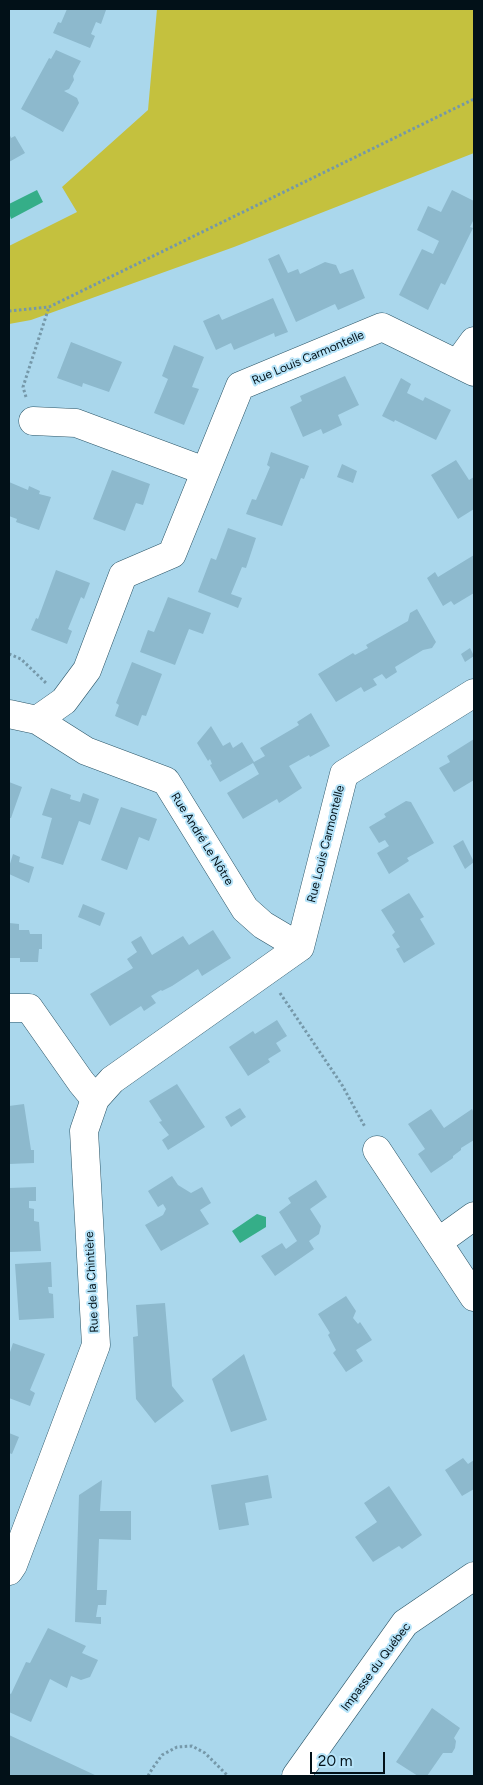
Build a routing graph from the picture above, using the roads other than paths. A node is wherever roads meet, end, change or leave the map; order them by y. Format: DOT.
graph roads {
  1 [pos="474,341"];
  2 [pos="466,368"];
  3 [pos="33,421"];
  4 [pos="205,471"];
  5 [pos="474,693"];
  6 [pos="9,714"];
  7 [pos="37,720"];
  8 [pos="300,947"];
  9 [pos="9,1008"];
  10 [pos="95,1100"];
  11 [pos="377,1150"];
  12 [pos="474,1216"];
  13 [pos="438,1242"];
  14 [pos="474,1297"];
  15 [pos="9,1571"];
  16 [pos="474,1576"];
  17 [pos="296,1776"];
  1 -- 2 [label="street, Rue Louis Carmontelle"];
  2 -- 4 [label="street, Rue Louis Carmontelle"];
  3 -- 4 [label="street"];
  4 -- 7 [label="street, Rue Louis Carmontelle"];
  5 -- 8 [label="street, Rue Louis Carmontelle"];
  6 -- 7 [label="street, Rue André Le Nôtre"];
  7 -- 8 [label="street, Rue André Le Nôtre"];
  8 -- 10 [label="street, Rue de la Chintière"];
  9 -- 10 [label="street"];
  10 -- 15 [label="street, Rue de la Chintière"];
  11 -- 13 [label="street"];
  12 -- 13 [label="street"];
  13 -- 14 [label="street"];
  16 -- 17 [label="street, Impasse du Québec"];
}
